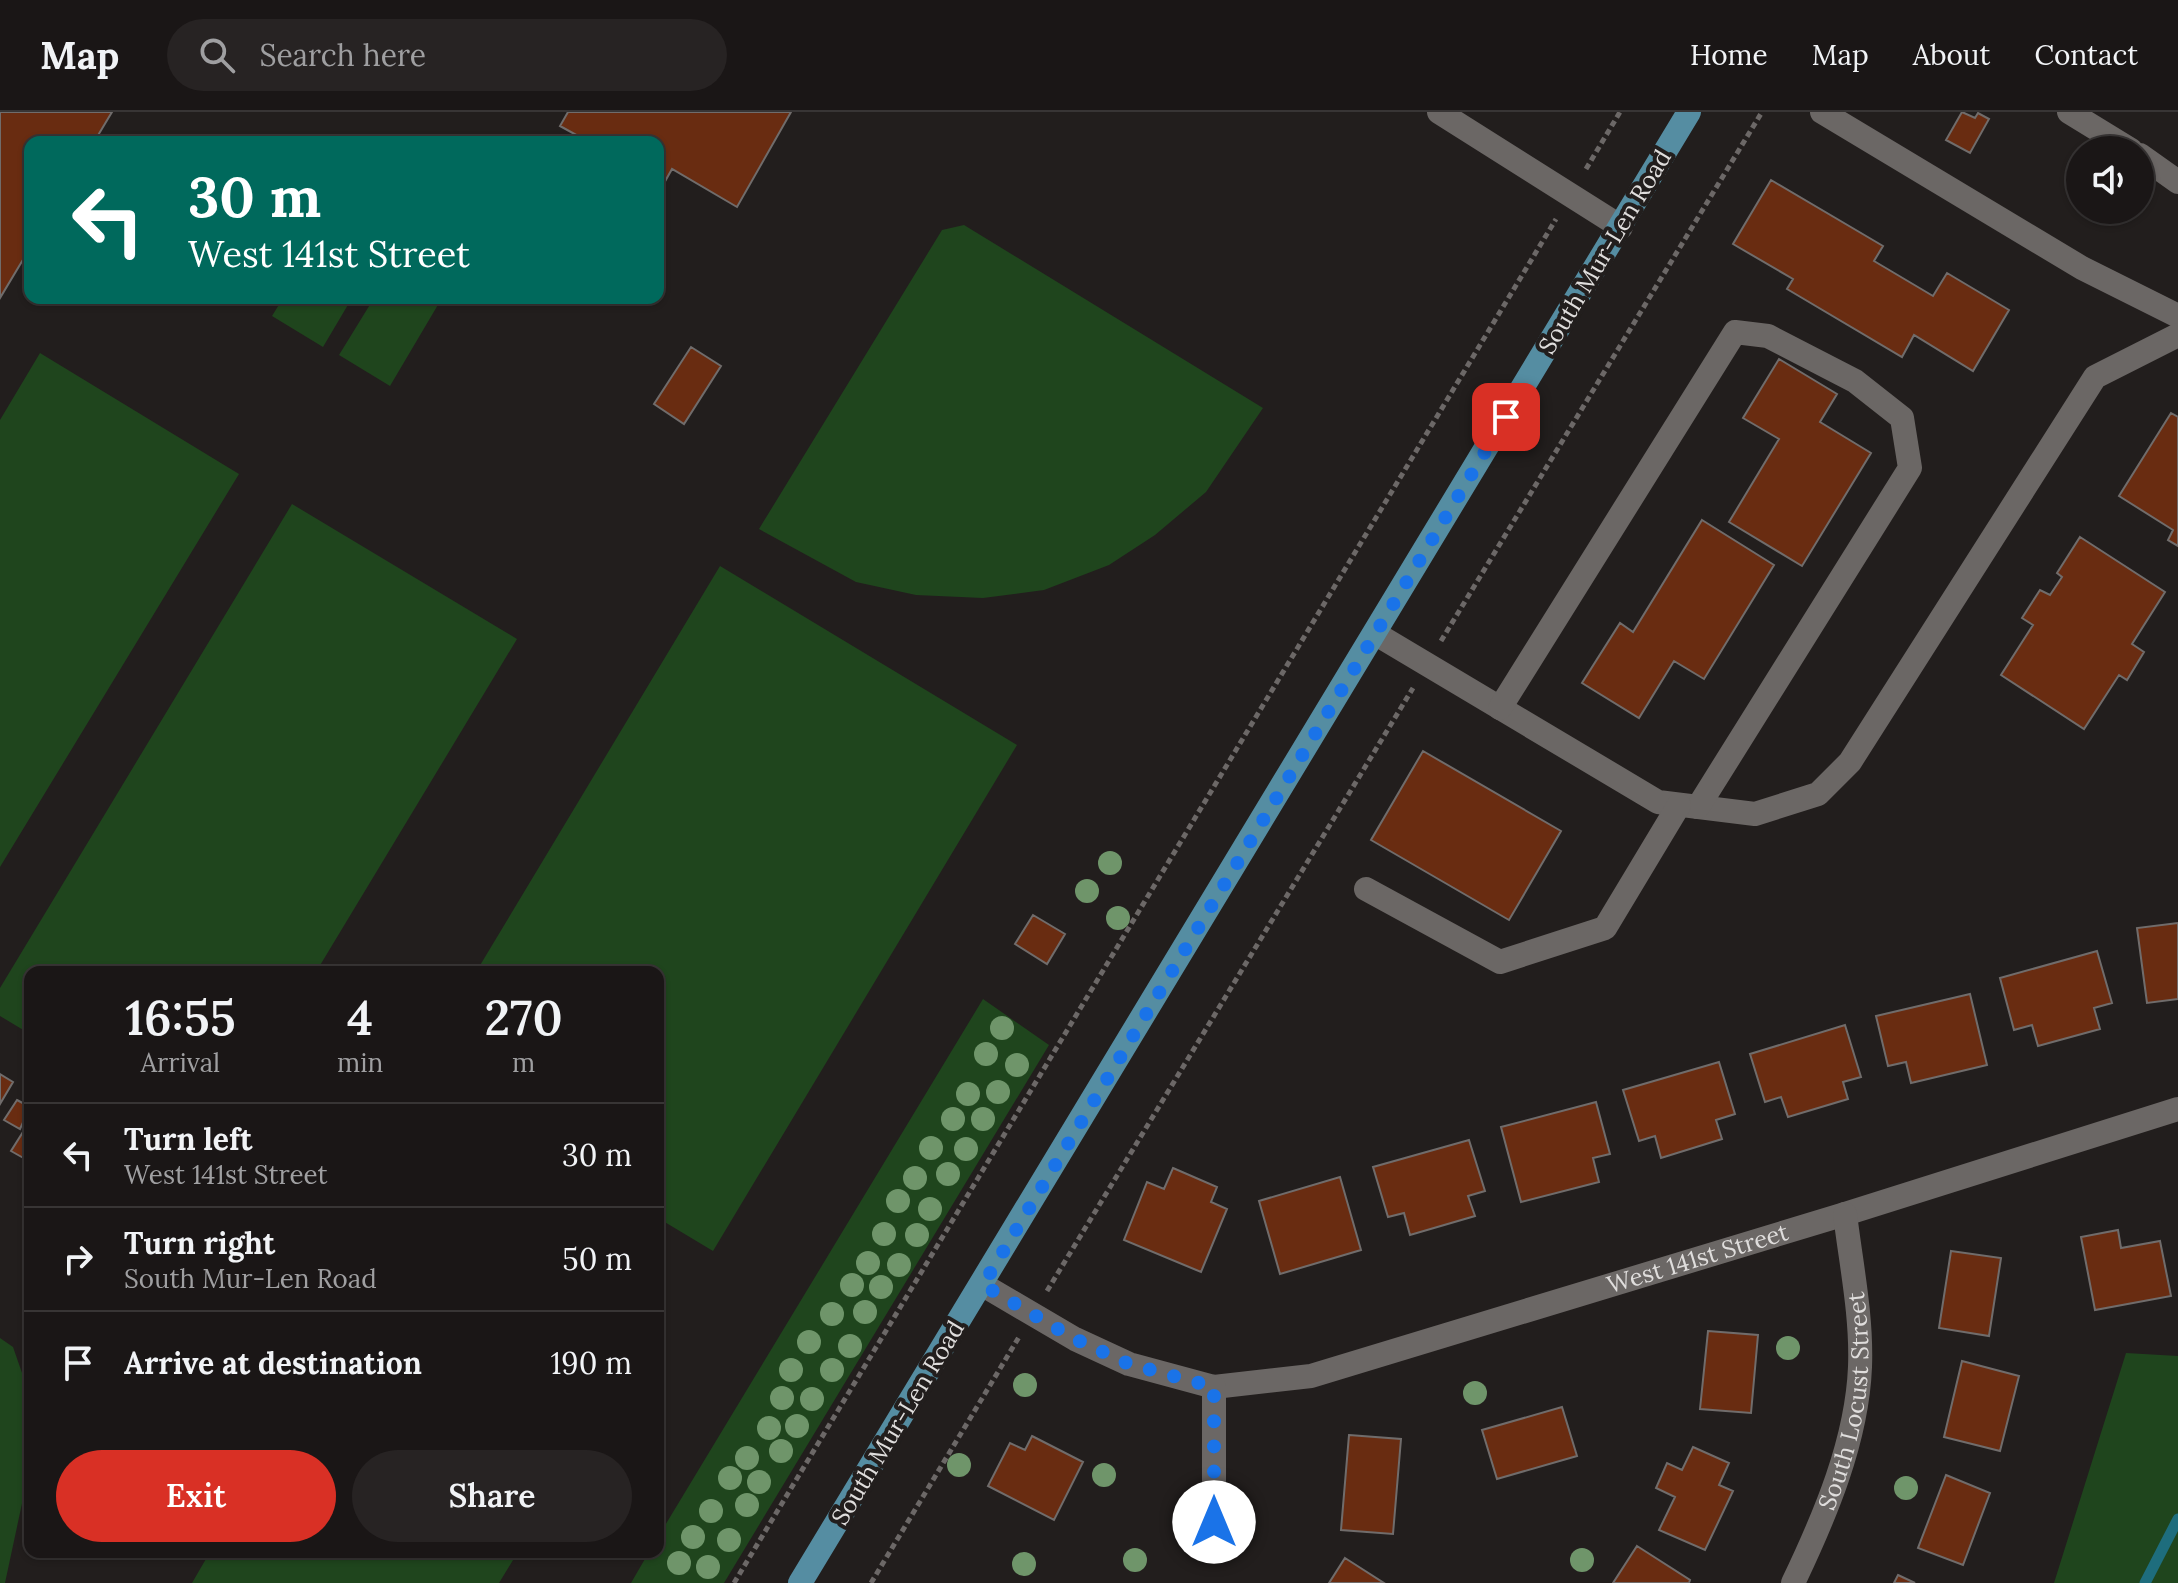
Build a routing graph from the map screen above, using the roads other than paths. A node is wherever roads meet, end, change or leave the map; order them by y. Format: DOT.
graph roads {
  1 [pos="1439,112"];
  2 [pos="1689,112"];
  3 [pos="1822,112"];
  4 [pos="2069,112"];
  5 [pos="2108,136"];
  6 [pos="2154,165"];
  7 [pos="2178,182"];
  8 [pos="1621,227"];
  9 [pos="2178,316"];
  10 [pos="2178,335"];
  11 [pos="1376,634"];
  12 [pos="1500,708"];
  13 [pos="1689,806"];
  14 [pos="1366,889"];
  15 [pos="2178,1109"];
  16 [pos="1845,1214"];
  17 [pos="983,1285"];
  18 [pos="1214,1387"];
  19 [pos="1214,1522"];
  20 [pos="800,1583"];
  21 [pos="1793,1583"];
  1 -- 8 [label="street"];
  2 -- 8 [label="main road, South Mur-Len Road"];
  3 -- 9 [label="street"];
  4 -- 5 [label="street"];
  6 -- 7 [label="street"];
  8 -- 11 [label="main road, South Mur-Len Road"];
  10 -- 13 [label="street"];
  11 -- 12 [label="street"];
  11 -- 17 [label="main road, South Mur-Len Road"];
  12 -- 13 [label="street"];
  12 -- 13 [label="street"];
  13 -- 14 [label="street"];
  15 -- 16 [label="street, West 141st Street"];
  16 -- 18 [label="street, West 141st Street"];
  16 -- 21 [label="street, South Locust Street"];
  17 -- 18 [label="street, West 141st Street"];
  17 -- 20 [label="main road, South Mur-Len Road"];
  18 -- 19 [label="street"];
}
